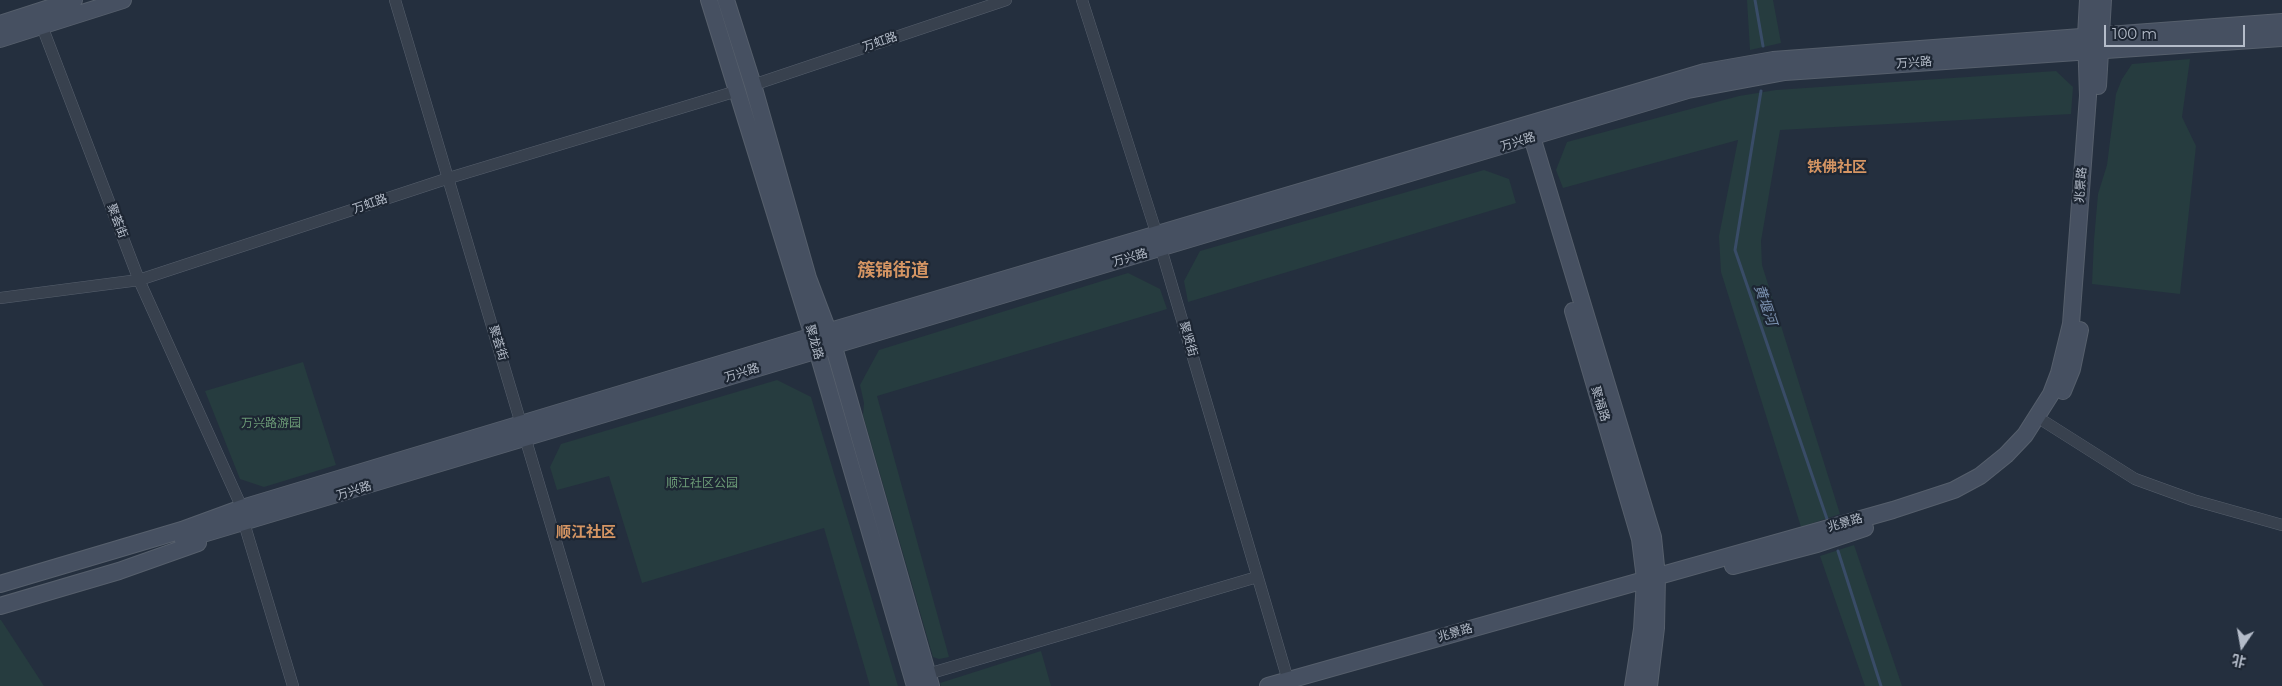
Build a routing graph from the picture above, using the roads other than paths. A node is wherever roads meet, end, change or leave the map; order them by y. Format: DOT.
graph roads {
  1 [pos="74,0"];
  2 [pos="124,0"];
  3 [pos="396,0"];
  4 [pos="709,0"];
  5 [pos="726,0"];
  6 [pos="1006,0"];
  7 [pos="1082,0"];
  8 [pos="2088,0"];
  9 [pos="2103,0"];
  10 [pos="39,19"];
  11 [pos="2282,22"];
  12 [pos="0,24"];
  13 [pos="2282,38"];
  14 [pos="0,40"];
  15 [pos="2094,43"];
  16 [pos="753,85"];
  17 [pos="737,91"];
  18 [pos="1525,132"];
  19 [pos="449,178"];
  20 [pos="1159,242"];
  21 [pos="139,280"];
  22 [pos="0,298"];
  23 [pos="822,341"];
  24 [pos="2045,422"];
  25 [pos="524,431"];
  26 [pos="243,516"];
  27 [pos="2282,525"];
  28 [pos="71,567"];
  29 [pos="0,573"];
  30 [pos="1257,577"];
  31 [pos="1651,583"];
  32 [pos="0,584"];
  33 [pos="0,594"];
  34 [pos="0,606"];
  35 [pos="930,680"];
  36 [pos="1288,680"];
  37 [pos="293,686"];
  38 [pos="599,686"];
  39 [pos="915,686"];
  40 [pos="1268,686"];
  41 [pos="1304,686"];
  42 [pos="1633,686"];
  43 [pos="1649,686"];
  1 -- 10 [label="main road"];
  2 -- 10 [label="main road"];
  3 -- 19 [label="street, 聚荟街"];
  4 -- 17 [label="main road, 聚龙路"];
  5 -- 16 [label="main road, 聚龙路"];
  6 -- 16 [label="street, 万虹路"];
  7 -- 20 [label="street, 聚贤街"];
  8 -- 15 [label="main road"];
  9 -- 15 [label="main road"];
  10 -- 12 [label="main road"];
  10 -- 14 [label="main road"];
  10 -- 21 [label="street, 聚荟街"];
  11 -- 15 [label="main road"];
  13 -- 15 [label="main road, 万兴路"];
  15 -- 18 [label="main road, 万兴路"];
  15 -- 24 [label="main road, 兆景路"];
  15 -- 31 [label="main road, 兆景路"];
  16 -- 23 [label="main road, 聚龙路"];
  17 -- 19 [label="street, 万虹路"];
  17 -- 23 [label="main road, 聚龙路"];
  18 -- 20 [label="main road, 万兴路"];
  18 -- 31 [label="main road, 聚福路"];
  19 -- 21 [label="street, 万虹路"];
  19 -- 25 [label="street, 聚荟街"];
  20 -- 23 [label="main road, 万兴路"];
  20 -- 30 [label="street, 聚贤街"];
  21 -- 22 [label="street, 万虹路"];
  21 -- 26 [label="street, 聚荟街"];
  23 -- 25 [label="main road, 万兴路"];
  23 -- 35 [label="main road, 聚龙路"];
  23 -- 39 [label="main road, 聚龙路"];
  24 -- 27 [label="street"];
  24 -- 31 [label="main road, 兆景路"];
  25 -- 26 [label="main road, 万兴路"];
  25 -- 38 [label="street, 聚荟街"];
  26 -- 28 [label="main road, 万兴路"];
  26 -- 29 [label="main road"];
  26 -- 34 [label="main road"];
  26 -- 37 [label="street, 聚荟街"];
  28 -- 32 [label="main road"];
  28 -- 33 [label="main road, 万兴路"];
  30 -- 35 [label="street"];
  30 -- 36 [label="street, 聚贤街"];
  31 -- 36 [label="main road, 兆景路"];
  31 -- 41 [label="main road, 兆景路"];
  31 -- 42 [label="main road, 聚福路"];
  31 -- 43 [label="main road"];
  36 -- 40 [label="main road, 兆景路"];
}
